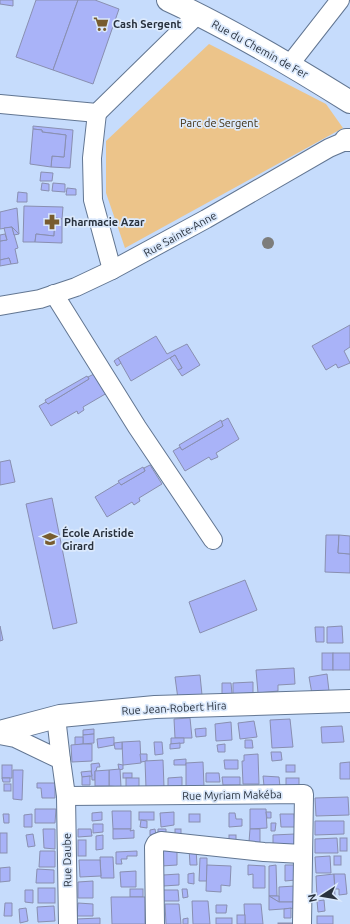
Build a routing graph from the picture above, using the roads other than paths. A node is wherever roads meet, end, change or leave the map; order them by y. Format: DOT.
graph roads {
  1 [pos="168,0"];
  2 [pos="340,0"];
  3 [pos="198,14"];
  4 [pos="290,64"];
  5 [pos="346,99"];
  6 [pos="0,104"];
  7 [pos="97,113"];
  8 [pos="349,139"];
  9 [pos="112,270"];
  10 [pos="54,294"];
  11 [pos="0,306"];
  12 [pos="213,540"];
  13 [pos="350,702"];
  14 [pos="56,717"];
  15 [pos="0,733"];
  16 [pos="61,760"];
  17 [pos="66,796"];
  18 [pos="303,854"];
  19 [pos="68,924"];
  20 [pos="155,924"];
  21 [pos="302,924"];
  1 -- 3 [label="street, Rue du Chemin de Fer"];
  2 -- 4 [label="street"];
  3 -- 4 [label="street, Rue du Chemin de Fer"];
  3 -- 7 [label="street"];
  4 -- 5 [label="street, Rue du Chemin de Fer"];
  6 -- 7 [label="street"];
  7 -- 9 [label="street"];
  8 -- 9 [label="street, Rue Sainte-Anne"];
  9 -- 10 [label="street, Rue Sainte-Anne"];
  10 -- 11 [label="street, Rue Sainte-Anne"];
  10 -- 12 [label="street"];
  13 -- 14 [label="street, Rue Jean-Robert Hira"];
  14 -- 15 [label="street, Rue Jean-Robert Hira"];
  14 -- 16 [label="street"];
  15 -- 16 [label="street"];
  16 -- 17 [label="street"];
  17 -- 18 [label="street, Rue Myriam Makéba"];
  17 -- 19 [label="street, Rue Daube"];
  18 -- 20 [label="street"];
  18 -- 21 [label="street, Rue Myriam Makéba"];
}
